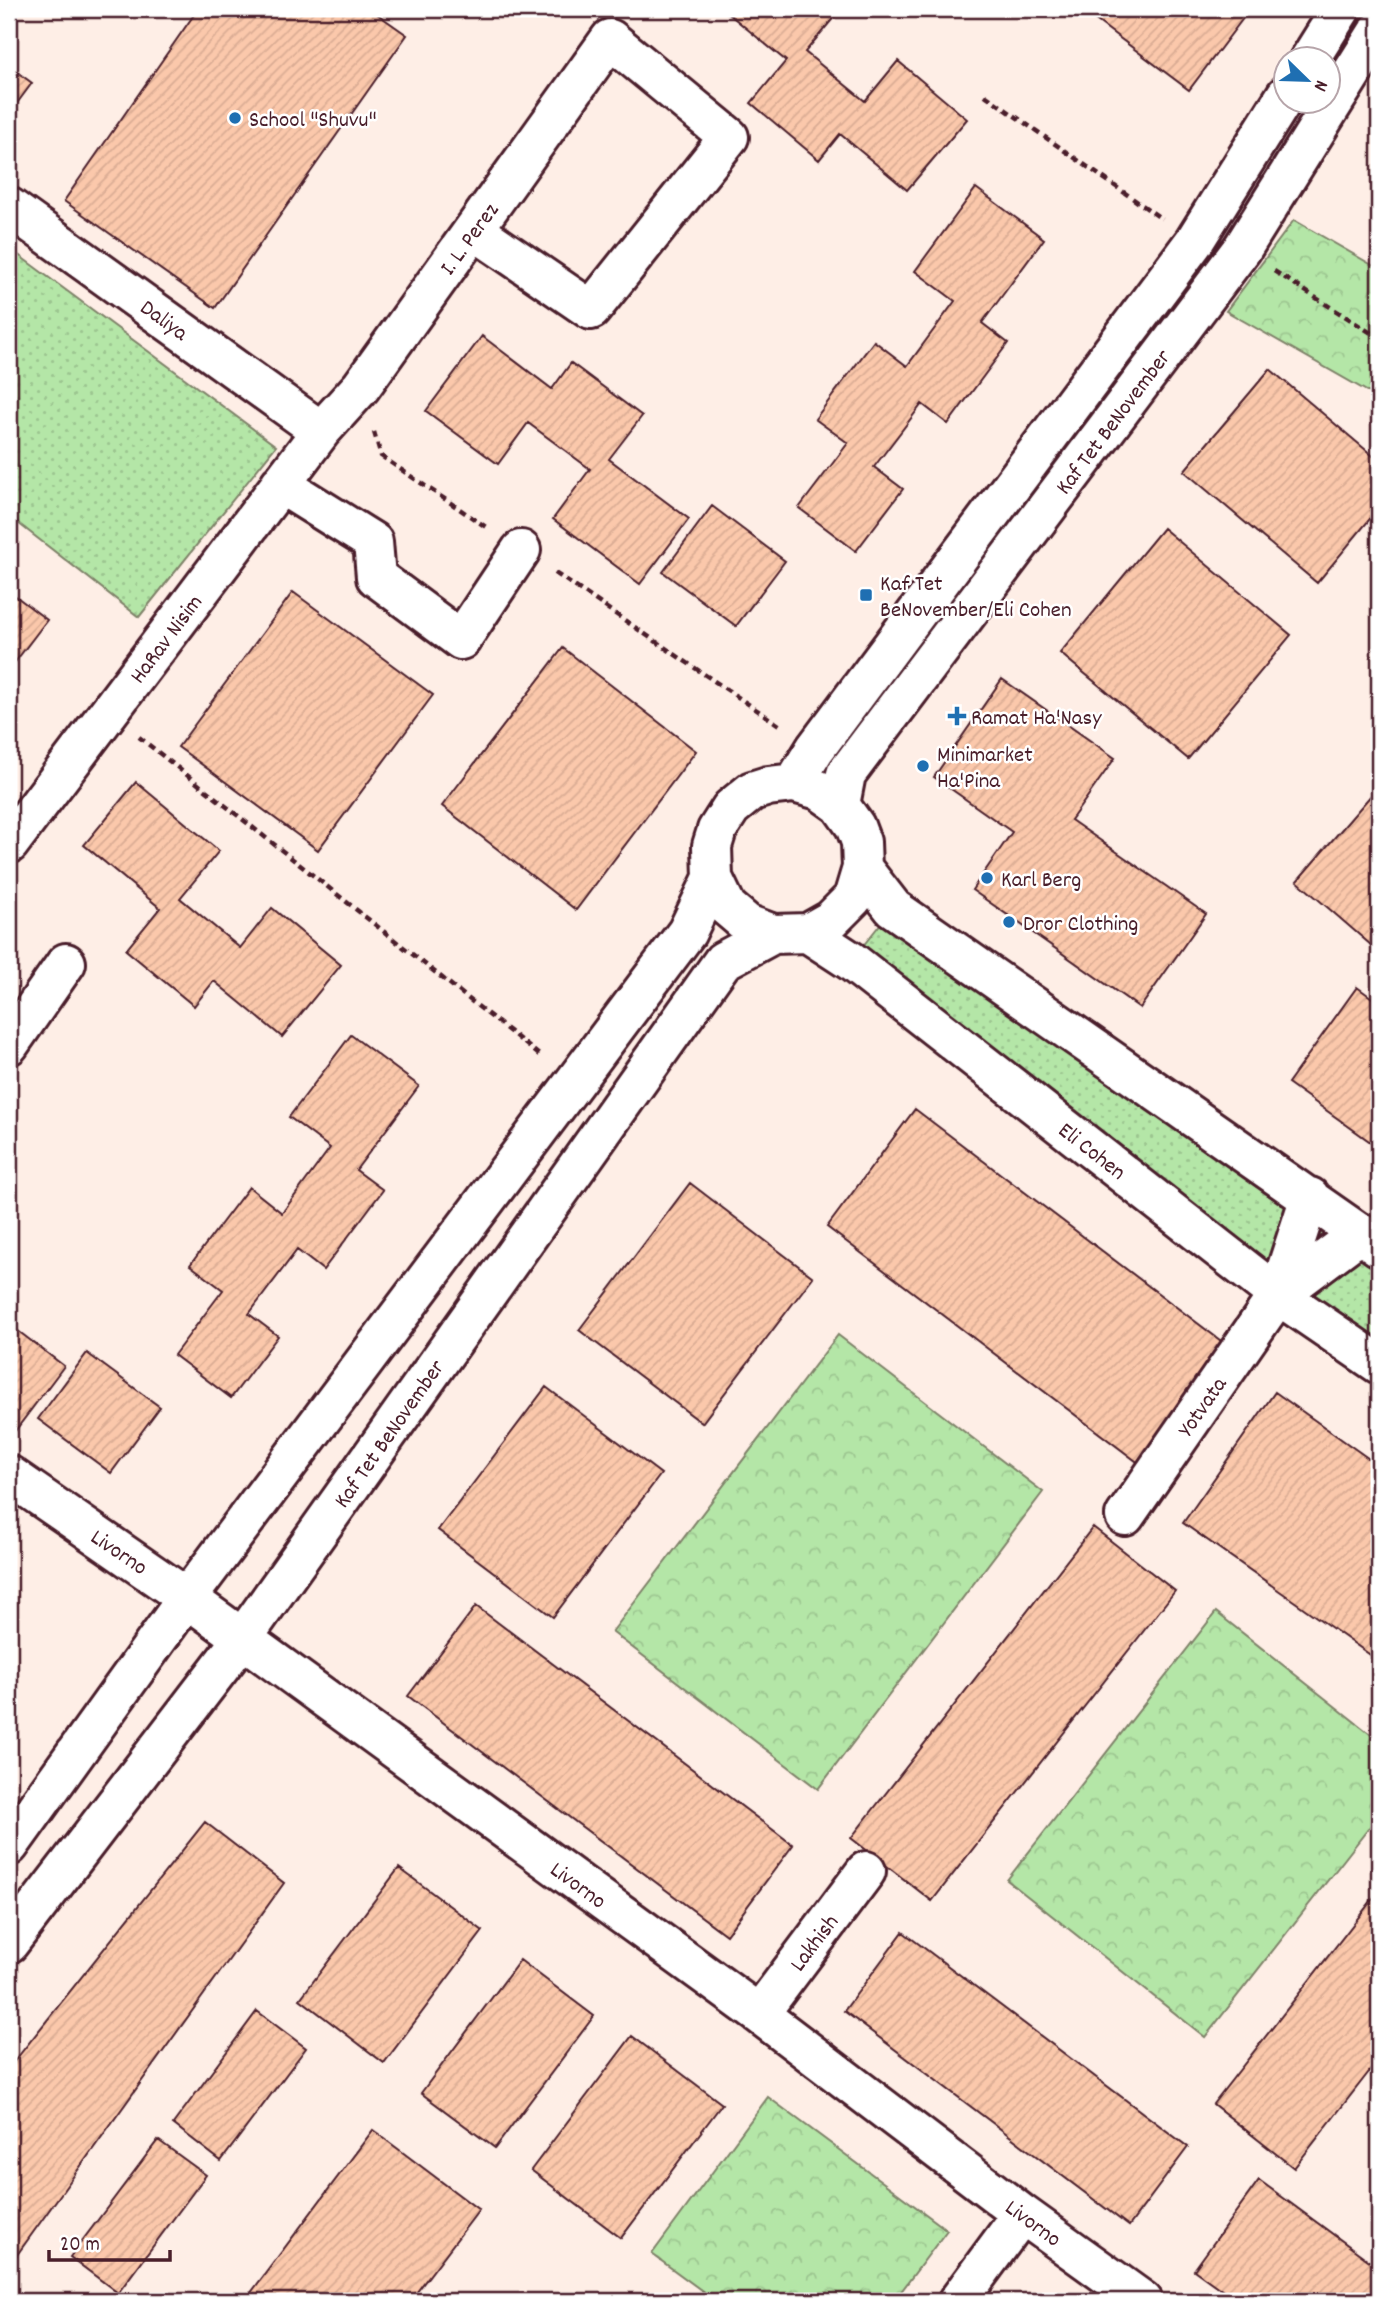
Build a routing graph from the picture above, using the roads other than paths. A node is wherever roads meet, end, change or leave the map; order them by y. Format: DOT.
graph roads {
  1 [pos="1340,9"];
  2 [pos="1379,30"];
  3 [pos="1318,46"];
  4 [pos="1272,116"];
  5 [pos="9,207"];
  6 [pos="474,230"];
  7 [pos="320,431"];
  8 [pos="281,484"];
  9 [pos="521,551"];
  10 [pos="794,783"];
  11 [pos="840,805"];
  12 [pos="9,844"];
  13 [pos="862,868"];
  14 [pos="713,878"];
  15 [pos="790,933"];
  16 [pos="66,963"];
  17 [pos="9,1045"];
  18 [pos="1310,1197"];
  19 [pos="1370,1240"];
  20 [pos="1278,1295"];
  21 [pos="1378,1362"];
  22 [pos="9,1475"];
  23 [pos="1125,1516"];
  24 [pos="187,1598"];
  25 [pos="242,1639"];
  26 [pos="9,1846"];
  27 [pos="866,1871"];
  28 [pos="9,1943"];
  29 [pos="759,2014"];
  30 [pos="1022,2214"];
  31 [pos="958,2301"];
  32 [pos="1143,2301"];
  1 -- 3 [label="street"];
  2 -- 11 [label="street, Kaf Tet BeNovember"];
  4 -- 10 [label="street, Kaf Tet BeNovember"];
  5 -- 7 [label="street, Daliya"];
  6 -- 6 [label="street, I. L. Perez"];
  6 -- 7 [label="street, I. L. Perez"];
  7 -- 8 [label="street, HaRav Nisim"];
  8 -- 9 [label="street"];
  8 -- 12 [label="street, HaRav Nisim"];
  10 -- 11 [label="street"];
  10 -- 14 [label="street"];
  11 -- 13 [label="street"];
  13 -- 15 [label="street"];
  13 -- 18 [label="street"];
  14 -- 15 [label="street"];
  14 -- 24 [label="street"];
  15 -- 20 [label="street, Eli Cohen"];
  15 -- 25 [label="street, Kaf Tet BeNovember"];
  16 -- 17 [label="street"];
  18 -- 19 [label="street"];
  18 -- 20 [label="street, Yotvata"];
  19 -- 20 [label="street, Yotvata"];
  20 -- 21 [label="street, Eli Cohen"];
  20 -- 23 [label="street, Yotvata"];
  22 -- 24 [label="street, Livorno"];
  24 -- 25 [label="street, Livorno"];
  24 -- 26 [label="street"];
  25 -- 28 [label="street, Kaf Tet BeNovember"];
  25 -- 29 [label="street, Livorno"];
  27 -- 29 [label="street, Lakhish"];
  29 -- 30 [label="street, Livorno"];
  30 -- 31 [label="street"];
  30 -- 32 [label="street, Livorno"];
}
